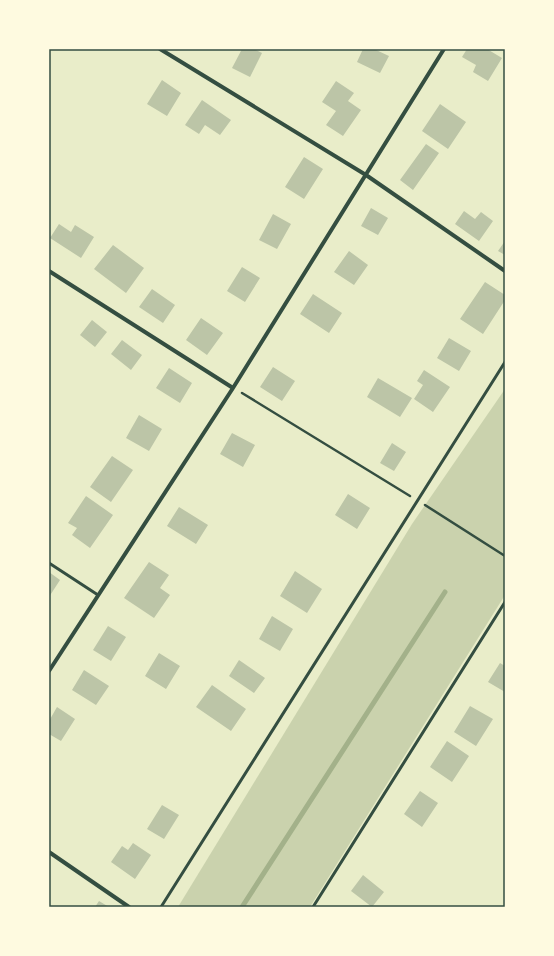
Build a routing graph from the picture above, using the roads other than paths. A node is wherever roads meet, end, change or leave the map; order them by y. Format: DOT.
graph roads {
  1 [pos="160,49"];
  2 [pos="444,49"];
  3 [pos="366,175"];
  4 [pos="49,271"];
  5 [pos="505,271"];
  6 [pos="505,362"];
  7 [pos="233,388"];
  8 [pos="49,563"];
  9 [pos="98,595"];
  10 [pos="505,602"];
  11 [pos="49,671"];
  12 [pos="49,852"];
  13 [pos="129,907"];
  14 [pos="161,907"];
  15 [pos="313,907"];
  1 -- 3 [label="street"];
  2 -- 3 [label="street"];
  3 -- 5 [label="street"];
  3 -- 7 [label="street"];
  4 -- 7 [label="street"];
  6 -- 14 [label="lane"];
  7 -- 9 [label="street"];
  8 -- 9 [label="lane"];
  9 -- 11 [label="street"];
  10 -- 15 [label="lane"];
  12 -- 13 [label="street"];
}
